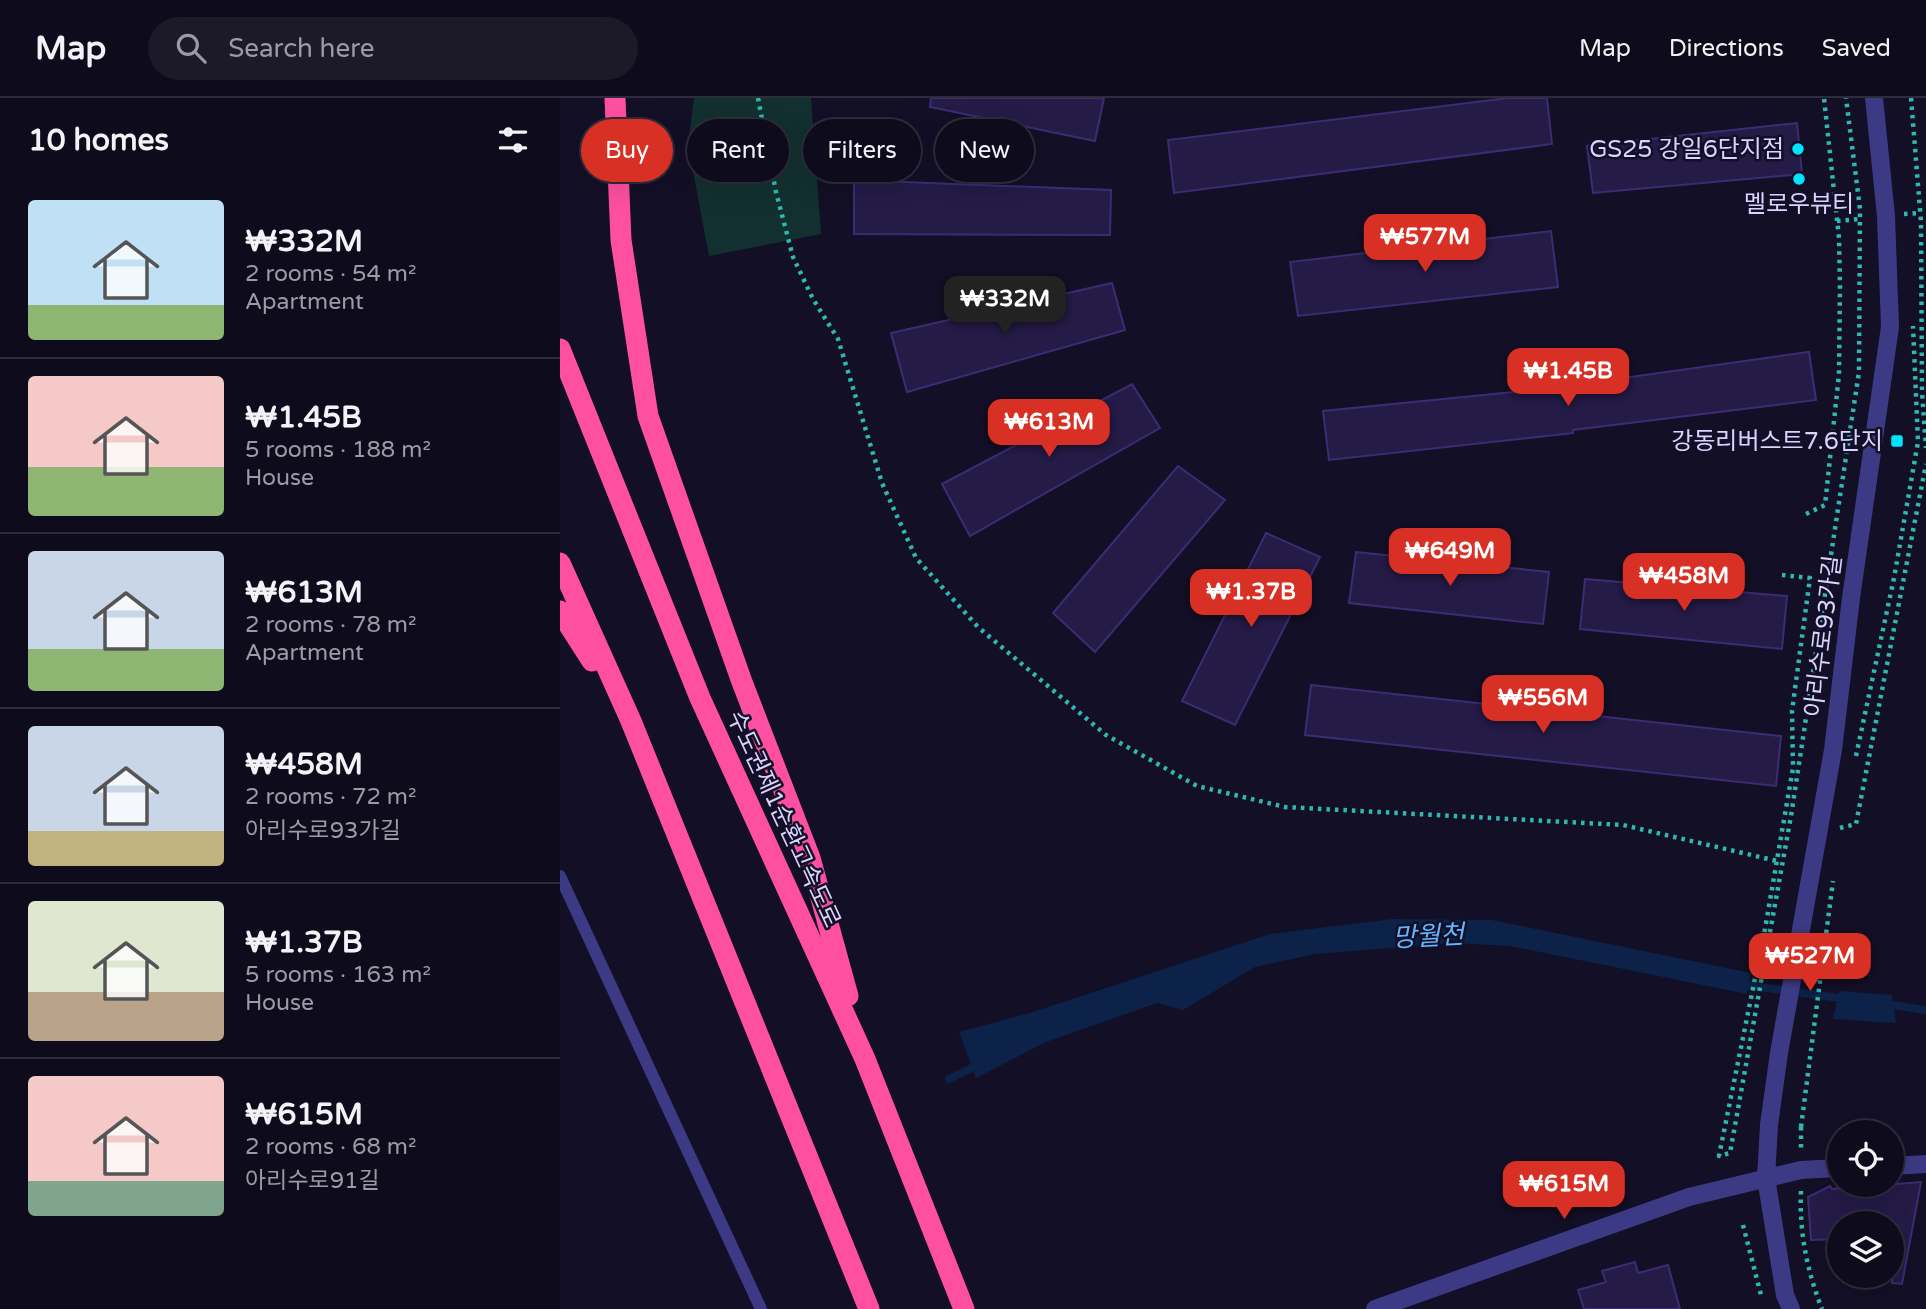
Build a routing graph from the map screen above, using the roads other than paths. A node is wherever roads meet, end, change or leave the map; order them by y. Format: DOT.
graph roads {
  1 [pos="615,98"];
  2 [pos="1874,98"];
  3 [pos="560,349"];
  4 [pos="560,564"];
  5 [pos="560,611"];
  6 [pos="631,721"];
  7 [pos="560,876"];
  8 [pos="865,1059"];
  9 [pos="1926,1164"];
  10 [pos="1904,1165"];
  11 [pos="1827,1169"];
  12 [pos="1766,1178"];
  13 [pos="1410,1303"];
  14 [pos="761,1309"];
  15 [pos="869,1309"];
  16 [pos="964,1309"];
  17 [pos="1375,1309"];
  18 [pos="1791,1309"];
  1 -- 8 [label="highway"];
  2 -- 12 [label="street, 아리수로93가길"];
  3 -- 8 [label="highway, 수도권제1순환고속도로"];
  4 -- 6 [label="highway"];
  5 -- 6 [label="highway"];
  6 -- 15 [label="highway"];
  7 -- 14 [label="lane"];
  8 -- 16 [label="highway, 수도권제1순환고속도로"];
  9 -- 10 [label="street"];
  11 -- 12 [label="street"];
  12 -- 13 [label="street"];
  12 -- 18 [label="street, 아리수로93가길"];
  13 -- 17 [label="street"];
}
